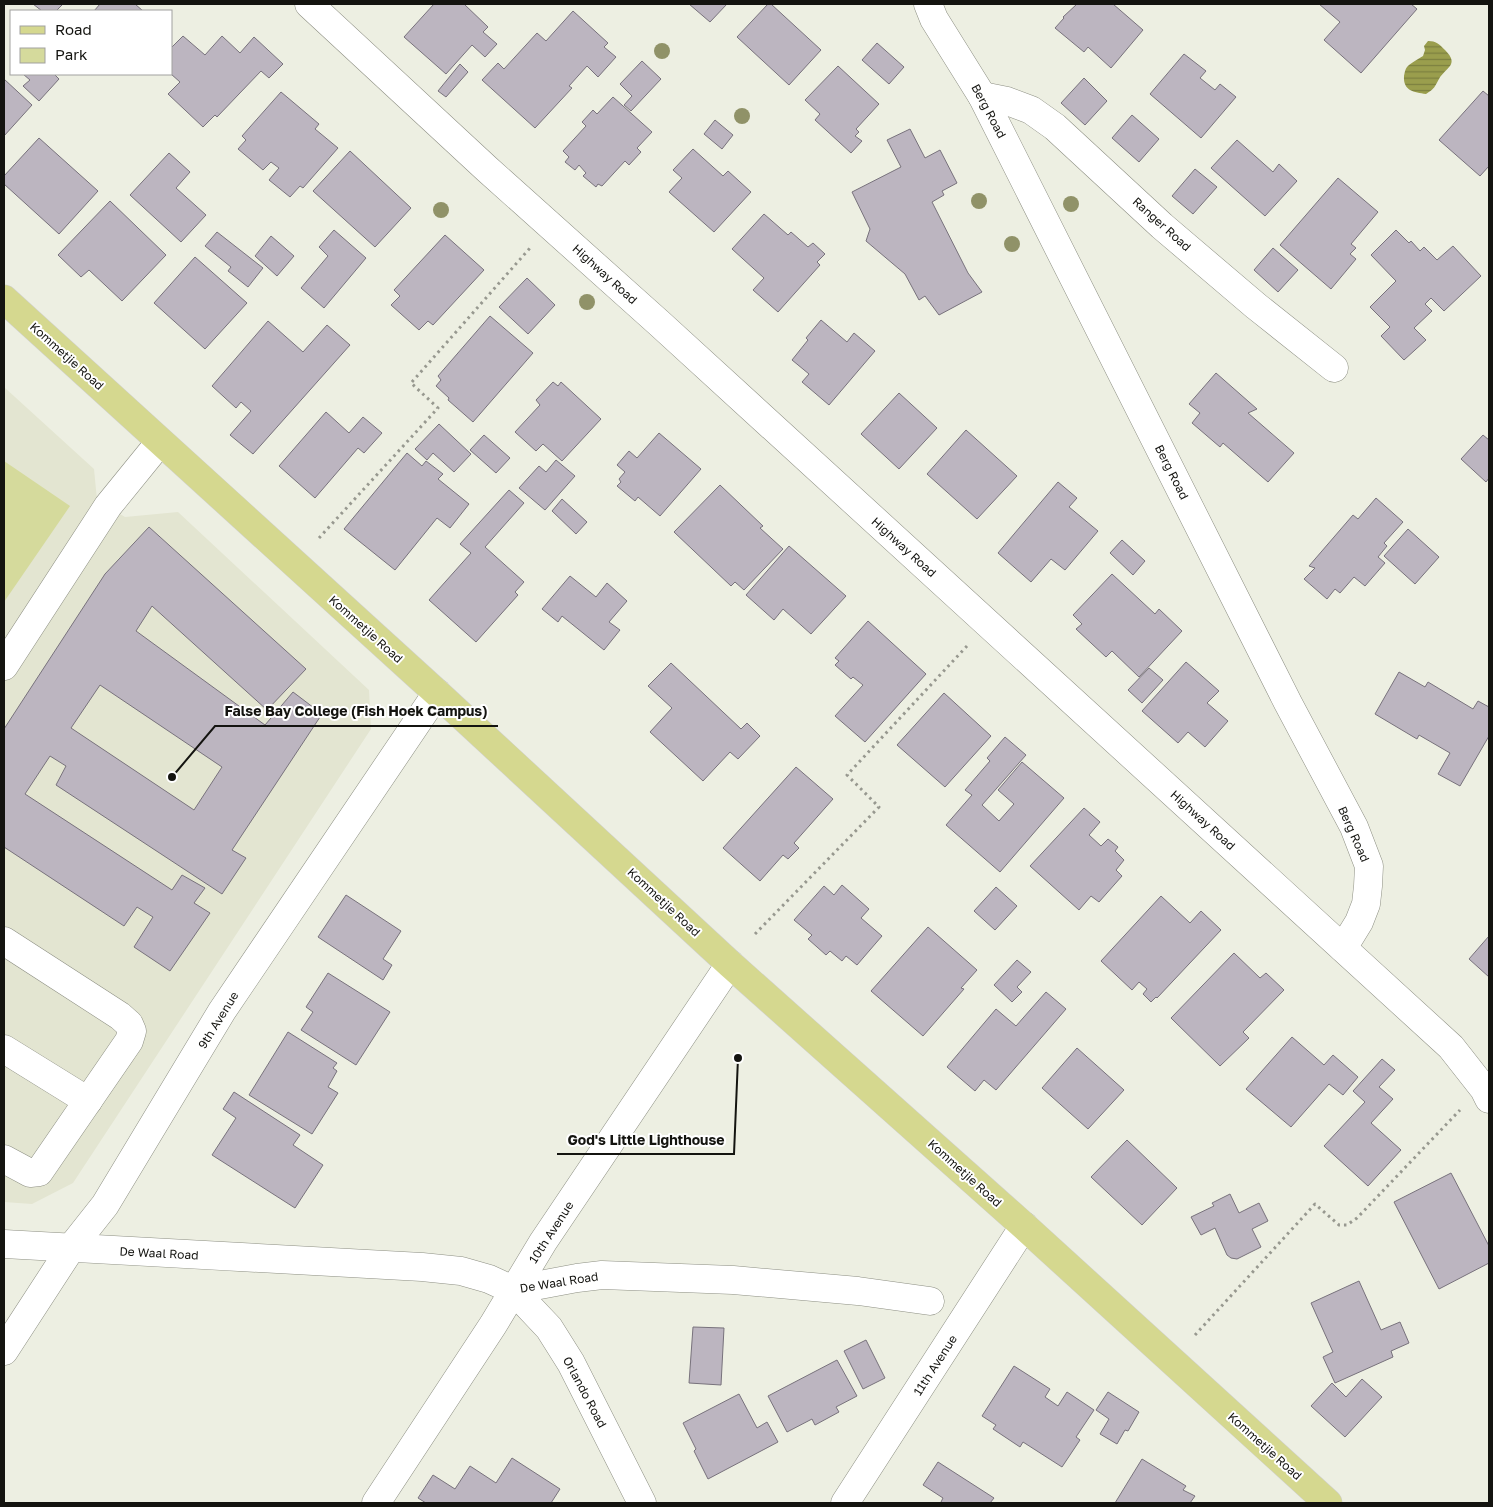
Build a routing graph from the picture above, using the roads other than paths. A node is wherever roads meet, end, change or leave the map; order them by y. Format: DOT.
graph roads {
  1 [pos="309,4"];
  2 [pos="926,9"];
  3 [pos="982,96"];
  4 [pos="4,299"];
  5 [pos="1334,368"];
  6 [pos="160,442"];
  7 [pos="4,666"];
  8 [pos="437,693"];
  9 [pos="4,941"];
  10 [pos="1343,948"];
  11 [pos="730,964"];
  12 [pos="4,1049"];
  13 [pos="1487,1094"];
  14 [pos="88,1101"];
  15 [pos="4,1158"];
  16 [pos="1024,1226"];
  17 [pos="4,1244"];
  18 [pos="71,1248"];
  19 [pos="513,1290"];
  20 [pos="930,1301"];
  21 [pos="4,1351"];
  22 [pos="1324,1502"];
  23 [pos="376,1503"];
  24 [pos="642,1503"];
  25 [pos="844,1503"];
  1 -- 10 [label="street, Highway Road"];
  2 -- 3 [label="street, Berg Road"];
  3 -- 5 [label="street, Ranger Road"];
  3 -- 10 [label="street, Berg Road"];
  4 -- 6 [label="main road, Kommetjie Road"];
  6 -- 7 [label="street"];
  6 -- 8 [label="main road, Kommetjie Road"];
  8 -- 11 [label="main road, Kommetjie Road"];
  8 -- 18 [label="street, 9th Avenue"];
  9 -- 14 [label="street"];
  10 -- 13 [label="street, Highway Road"];
  11 -- 16 [label="main road, Kommetjie Road"];
  11 -- 19 [label="street, 10th Avenue"];
  12 -- 14 [label="street"];
  14 -- 15 [label="street"];
  16 -- 22 [label="main road, Kommetjie Road"];
  16 -- 25 [label="street, 11th Avenue"];
  17 -- 18 [label="street, De Waal Road"];
  18 -- 19 [label="street, De Waal Road"];
  18 -- 21 [label="street, 9th Avenue"];
  19 -- 20 [label="street, De Waal Road"];
  19 -- 23 [label="street, 10th Avenue"];
  19 -- 24 [label="street, Orlando Road"];
}
